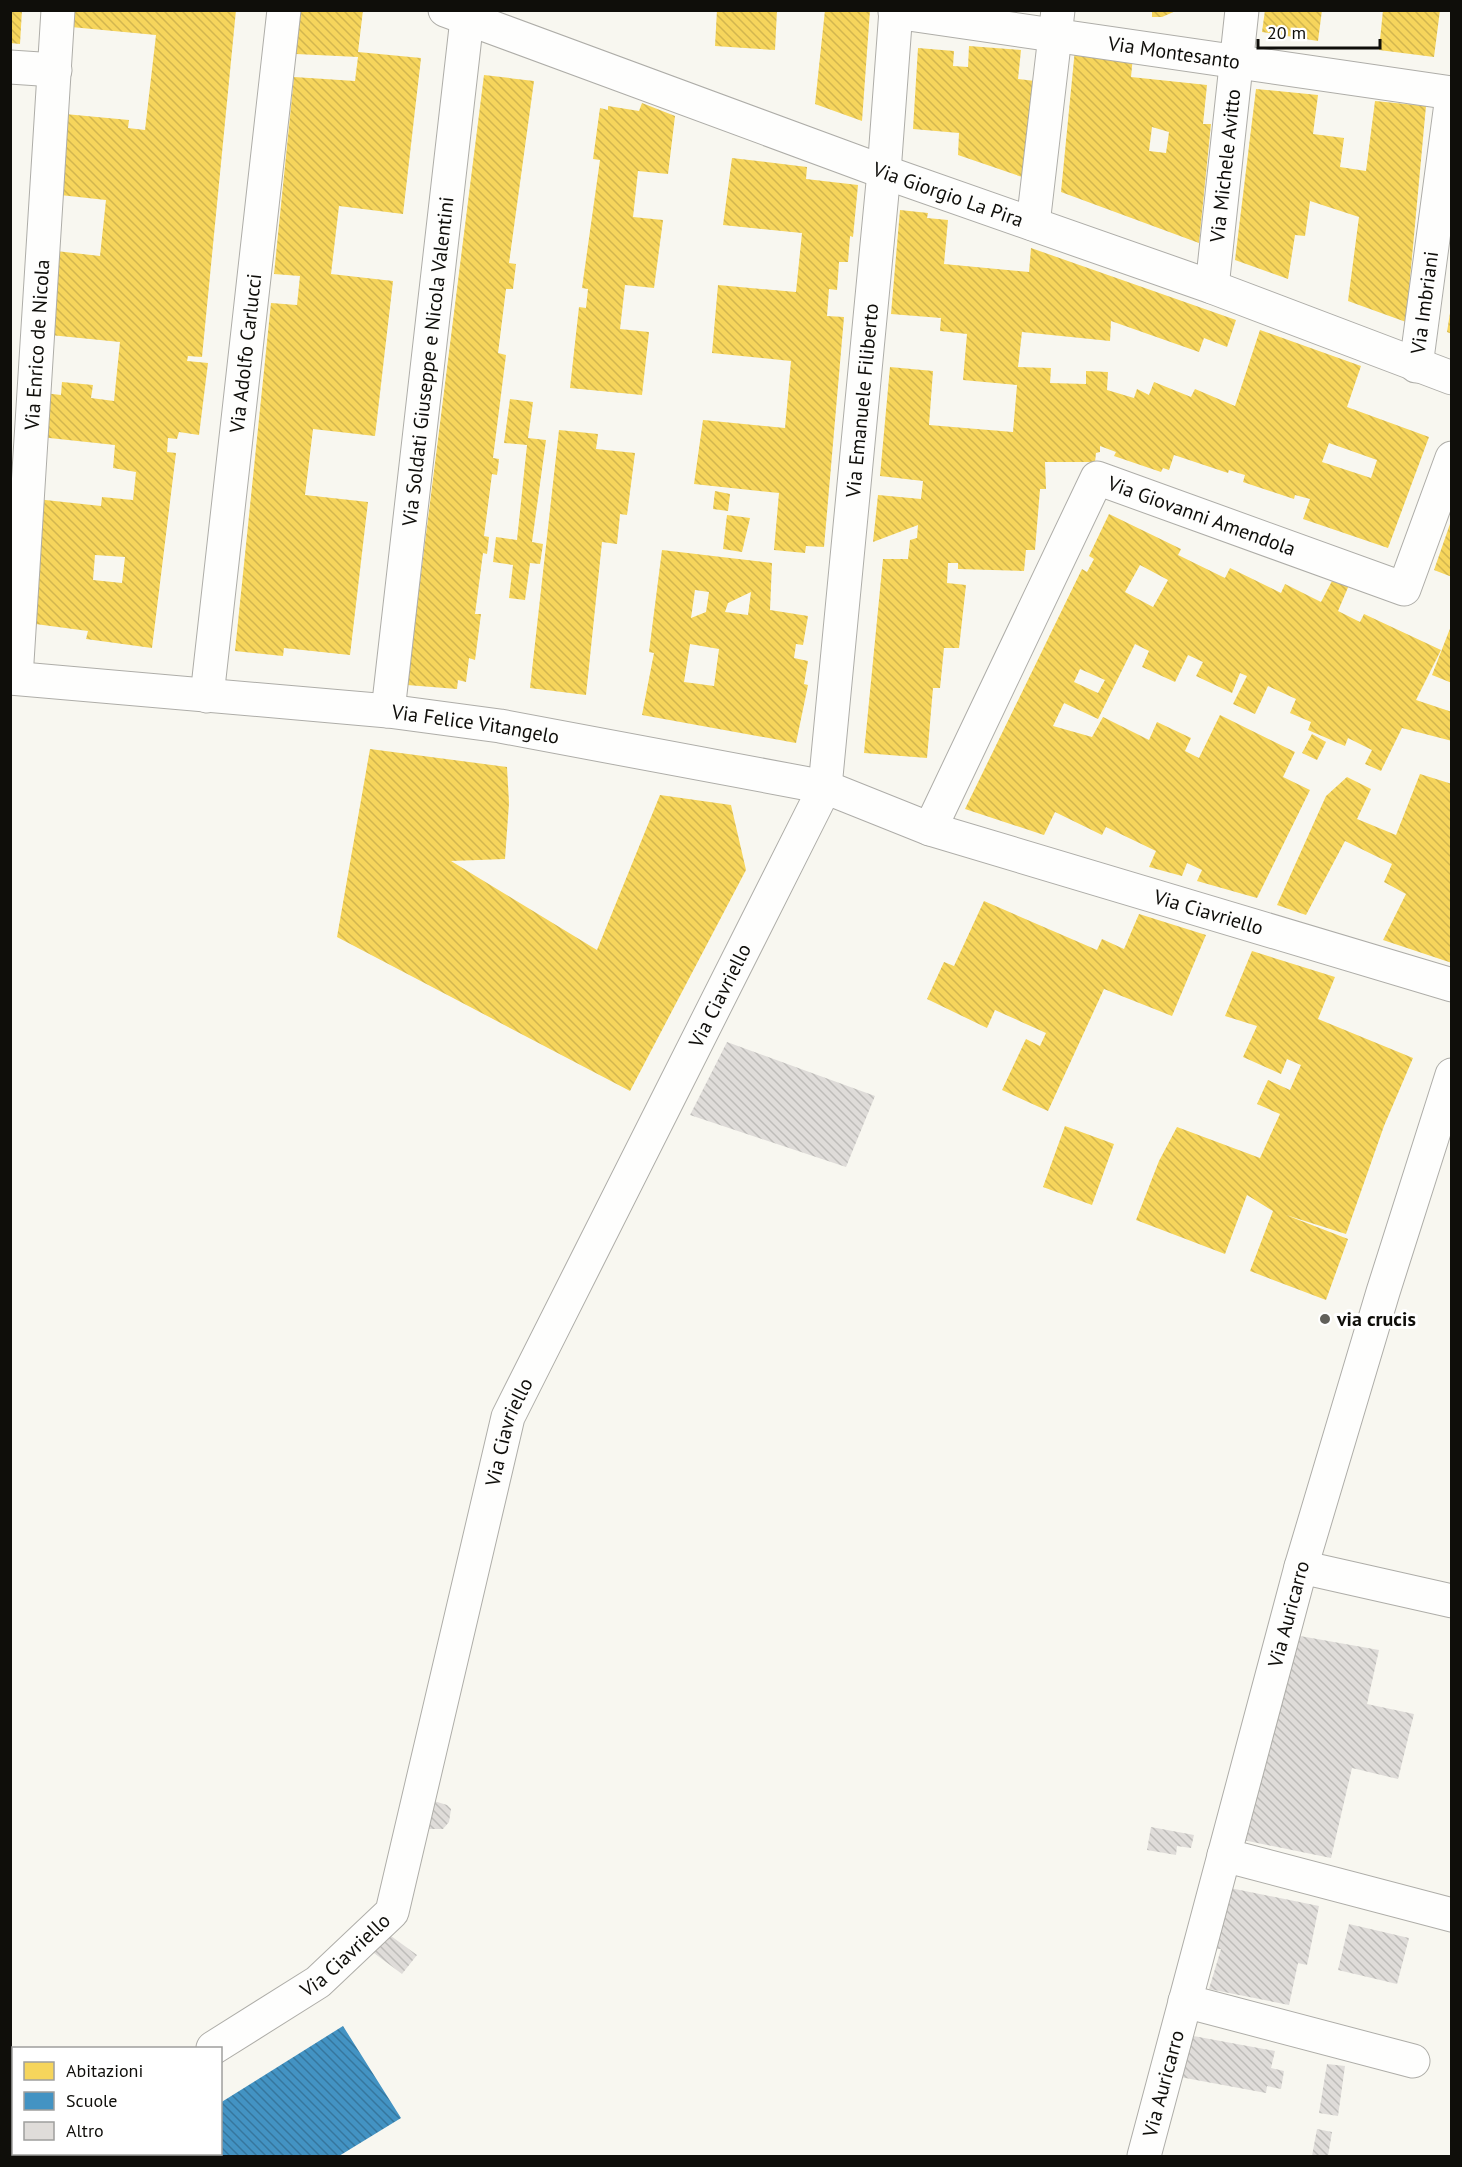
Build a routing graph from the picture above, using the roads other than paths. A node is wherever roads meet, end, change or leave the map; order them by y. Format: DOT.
graph roads {
  1 [pos="58,10"];
  2 [pos="284,10"];
  3 [pos="1242,10"];
  4 [pos="896,11"];
  5 [pos="460,13"];
  6 [pos="1056,23"];
  7 [pos="1236,61"];
  8 [pos="10,67"];
  9 [pos="55,70"];
  10 [pos="1452,94"];
  11 [pos="884,172"];
  12 [pos="1033,224"];
  13 [pos="1212,287"];
  14 [pos="1416,366"];
  15 [pos="1452,378"];
  16 [pos="1452,458"];
  17 [pos="13,678"];
  18 [pos="207,696"];
  19 [pos="388,711"];
  20 [pos="825,787"];
  21 [pos="930,829"];
  22 [pos="1452,985"];
  23 [pos="1452,1076"];
  24 [pos="1300,1567"];
  25 [pos="1452,1601"];
  26 [pos="1224,1855"];
  27 [pos="1452,1915"];
  28 [pos="1185,2001"];
  29 [pos="216,2047"];
  30 [pos="1413,2061"];
  31 [pos="1144,2157"];
  1 -- 9 [label="street, Via Enrico de Nicola"];
  2 -- 18 [label="street, Via Adolfo Carlucci"];
  3 -- 7 [label="street, Via Michele Avitto"];
  4 -- 6 [label="street, Via Montesanto"];
  4 -- 11 [label="street, Via Emanuele Filiberto"];
  5 -- 11 [label="street, Via Giorgio La Pira"];
  5 -- 19 [label="street, Via Soldati Giuseppe e Nicola Valentini"];
  6 -- 7 [label="street, Via Montesanto"];
  6 -- 12 [label="street"];
  7 -- 10 [label="street, Via Montesanto"];
  7 -- 13 [label="street, Via Michele Avitto"];
  8 -- 9 [label="street"];
  9 -- 17 [label="street, Via Enrico de Nicola"];
  10 -- 14 [label="street, Via Imbriani"];
  11 -- 12 [label="street, Via Giorgio La Pira"];
  11 -- 20 [label="street, Via Emanuele Filiberto"];
  12 -- 13 [label="street, Via Giorgio La Pira"];
  13 -- 14 [label="street, Via Giorgio La Pira"];
  14 -- 15 [label="street, Via Giorgio La Pira"];
  16 -- 21 [label="street, Via Giovanni Amendola"];
  17 -- 18 [label="street, Via Felice Vitangelo"];
  18 -- 19 [label="street, Via Felice Vitangelo"];
  19 -- 20 [label="street, Via Felice Vitangelo"];
  20 -- 21 [label="street, Via Felice Vitangelo"];
  20 -- 29 [label="street, Via Ciavriello"];
  21 -- 22 [label="street, Via Ciavriello"];
  23 -- 24 [label="street, Via Auricarro"];
  24 -- 25 [label="street"];
  24 -- 26 [label="street, Via Auricarro"];
  26 -- 27 [label="street"];
  26 -- 28 [label="street, Via Auricarro"];
  28 -- 30 [label="street"];
  28 -- 31 [label="street, Via Auricarro"];
}
